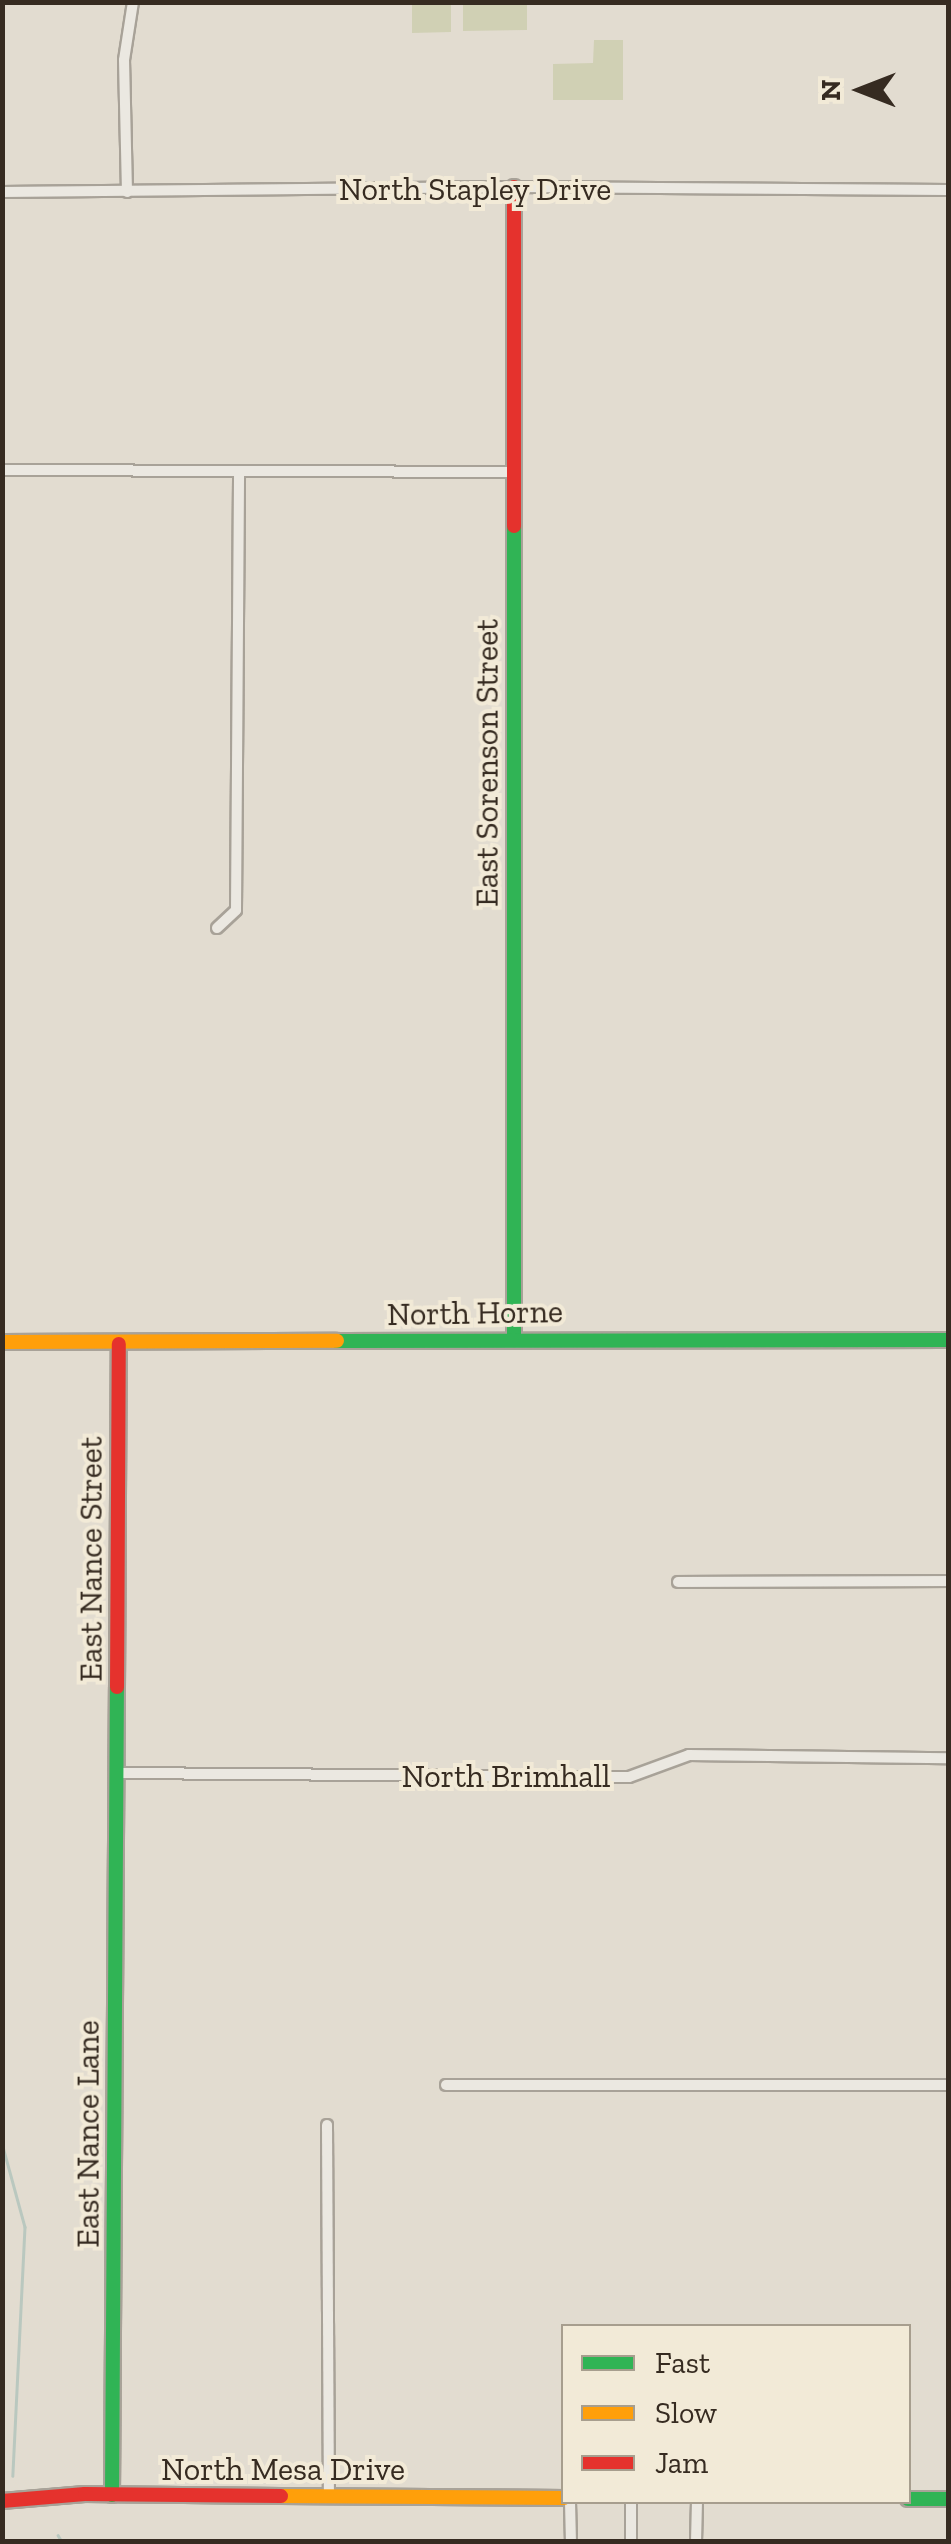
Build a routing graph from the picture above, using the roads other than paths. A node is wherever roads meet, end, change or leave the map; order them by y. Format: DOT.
graph roads {
  1 [pos="133,2"];
  2 [pos="514,187"];
  3 [pos="948,190"];
  4 [pos="2,192"];
  5 [pos="127,192"];
  6 [pos="2,470"];
  7 [pos="239,472"];
  8 [pos="516,472"];
  9 [pos="217,928"];
  10 [pos="514,1340"];
  11 [pos="948,1340"];
  12 [pos="2,1342"];
  13 [pos="119,1344"];
  14 [pos="948,1581"];
  15 [pos="678,1582"];
  16 [pos="948,1758"];
  17 [pos="119,1773"];
  18 [pos="948,2084"];
  19 [pos="446,2085"];
  20 [pos="327,2126"];
  21 [pos="112,2495"];
  22 [pos="330,2496"];
  23 [pos="911,2499"];
  24 [pos="948,2499"];
  25 [pos="561,2500"];
  26 [pos="2,2501"];
  27 [pos="567,2504"];
  28 [pos="631,2504"];
  29 [pos="697,2504"];
  30 [pos="571,2542"];
  31 [pos="631,2542"];
  32 [pos="696,2542"];
  1 -- 5 [label="street"];
  2 -- 3 [label="street, North Stapley Drive"];
  2 -- 5 [label="street, North Stapley Drive"];
  2 -- 8 [label="street, East Sorenson Street"];
  4 -- 5 [label="street, North Stapley Drive"];
  6 -- 7 [label="street"];
  7 -- 8 [label="street"];
  7 -- 9 [label="street"];
  8 -- 10 [label="street, East Sorenson Street"];
  10 -- 11 [label="street, North Horne"];
  10 -- 13 [label="street, North Horne"];
  12 -- 13 [label="street, North Horne"];
  13 -- 17 [label="street, East Nance Street"];
  14 -- 15 [label="street"];
  16 -- 17 [label="street, North Brimhall"];
  17 -- 21 [label="street, East Nance Lane"];
  18 -- 19 [label="street"];
  20 -- 22 [label="street"];
  21 -- 22 [label="street, North Mesa Drive"];
  21 -- 26 [label="street, North Mesa Drive"];
  22 -- 25 [label="street, North Mesa Drive"];
  23 -- 24 [label="street"];
  27 -- 30 [label="street"];
  28 -- 31 [label="street"];
  29 -- 32 [label="street"];
}
